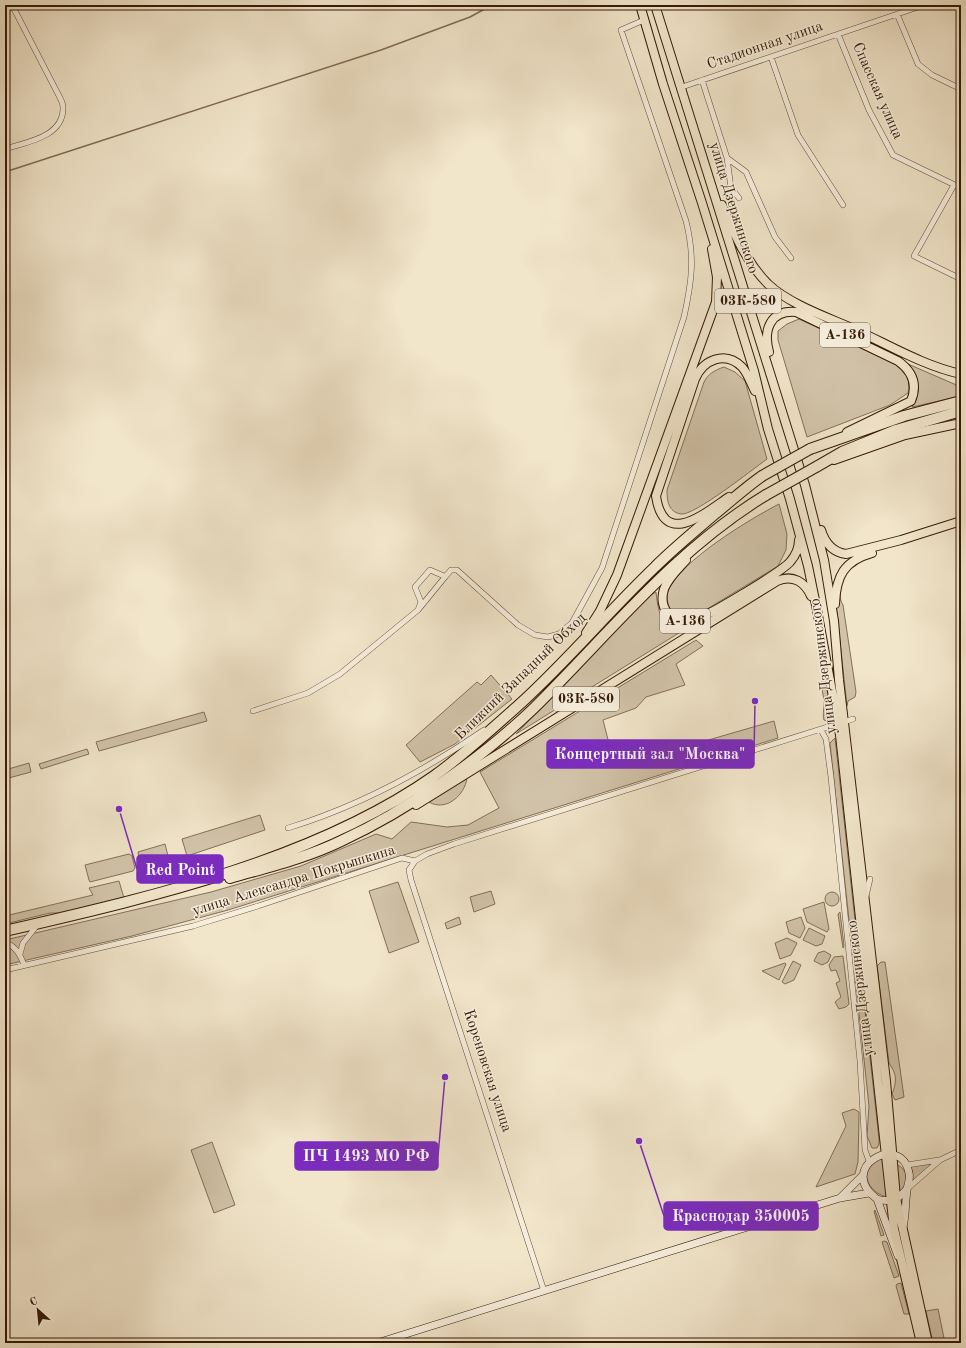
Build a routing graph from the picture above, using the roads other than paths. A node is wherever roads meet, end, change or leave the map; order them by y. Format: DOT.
graph roads {
  1 [pos="12,5"];
  2 [pos="640,5"];
  3 [pos="666,5"];
  4 [pos="924,5"];
  5 [pos="655,6"];
  6 [pos="897,14"];
  7 [pos="644,20"];
  8 [pos="838,34"];
  9 [pos="771,57"];
  10 [pos="702,80"];
  11 [pos="682,87"];
  12 [pos="961,89"];
  13 [pos="5,149"];
  14 [pos="727,158"];
  15 [pos="704,160"];
  16 [pos="954,185"];
  17 [pos="961,188"];
  18 [pos="739,198"];
  19 [pos="702,203"];
  20 [pos="843,205"];
  21 [pos="791,258"];
  22 [pos="961,279"];
  23 [pos="961,374"];
  24 [pos="961,401"];
  25 [pos="961,411"];
  26 [pos="961,423"];
  27 [pos="768,429"];
  28 [pos="792,442"];
  29 [pos="820,444"];
  30 [pos="819,466"];
  31 [pos="752,483"];
  32 [pos="805,485"];
  33 [pos="961,521"];
  34 [pos="961,526"];
  35 [pos="798,527"];
  36 [pos="706,537"];
  37 [pos="445,577"];
  38 [pos="418,610"];
  39 [pos="818,610"];
  40 [pos="834,621"];
  41 [pos="572,651"];
  42 [pos="582,658"];
  43 [pos="253,711"];
  44 [pos="510,712"];
  45 [pos="854,719"];
  46 [pos="841,723"];
  47 [pos="821,730"];
  48 [pos="288,828"];
  49 [pos="342,840"];
  50 [pos="415,861"];
  51 [pos="870,879"];
  52 [pos="865,899"];
  53 [pos="35,928"];
  54 [pos="5,931"];
  55 [pos="5,935"];
  56 [pos="5,942"];
  57 [pos="20,954"];
  58 [pos="24,965"];
  59 [pos="5,970"];
  60 [pos="961,1150"];
  61 [pos="888,1154"];
  62 [pos="940,1160"];
  63 [pos="869,1161"];
  64 [pos="907,1165"];
  65 [pos="863,1175"];
  66 [pos="907,1189"];
  67 [pos="869,1193"];
  68 [pos="840,1198"];
  69 [pos="877,1198"];
  70 [pos="893,1199"];
  71 [pos="902,1227"];
  72 [pos="903,1269"];
  73 [pos="544,1291"];
  74 [pos="377,1343"];
  75 [pos="921,1343"];
  76 [pos="928,1343"];
  1 -- 13 [label="street"];
  2 -- 7 [label="main road, улица Дзержинского / 03К-580"];
  3 -- 5 [label="street"];
  4 -- 6 [label="street, Стадионная улица"];
  5 -- 11 [label="main road, улица Дзержинского / 03К-580"];
  6 -- 8 [label="street, Стадионная улица"];
  6 -- 12 [label="street"];
  7 -- 19 [label="main road, улица Дзержинского / 03К-580"];
  7 -- 37 [label="street"];
  8 -- 9 [label="street, Стадионная улица"];
  8 -- 16 [label="street, Спасская улица"];
  9 -- 10 [label="street, Стадионная улица"];
  9 -- 20 [label="street"];
  10 -- 11 [label="street, Стадионная улица"];
  10 -- 14 [label="street"];
  11 -- 15 [label="main road, улица Дзержинского / 03К-580"];
  14 -- 18 [label="street"];
  14 -- 21 [label="street"];
  15 -- 23 [label="main road, А-136"];
  15 -- 28 [label="main road, улица Дзержинского / 03К-580"];
  16 -- 17 [label="street, Спасская улица"];
  16 -- 22 [label="street"];
  19 -- 27 [label="main road, улица Дзержинского / 03К-580"];
  19 -- 41 [label="main road"];
  24 -- 29 [label="highway, А-136"];
  25 -- 30 [label="highway, А-136"];
  26 -- 30 [label="main road, А-136"];
  27 -- 31 [label="main road"];
  27 -- 35 [label="main road, улица Дзержинского / 03К-580"];
  28 -- 29 [label="main road, А-136"];
  28 -- 32 [label="main road, улица Дзержинского / 03К-580"];
  29 -- 31 [label="highway, Ближний Западный Обход / А-136, bridge"];
  30 -- 36 [label="highway, А-136, bridge"];
  31 -- 41 [label="highway, Ближний Западный Обход"];
  32 -- 33 [label="main road"];
  32 -- 40 [label="main road, улица Дзержинского / 03К-580"];
  34 -- 40 [label="main road"];
  35 -- 36 [label="main road, А-136"];
  35 -- 39 [label="main road, улица Дзержинского / 03К-580"];
  36 -- 42 [label="highway, А-136"];
  37 -- 38 [label="street"];
  37 -- 38 [label="street"];
  38 -- 43 [label="street"];
  39 -- 46 [label="main road, улица Дзержинского / 03К-580"];
  39 -- 49 [label="main road, 03К-580"];
  40 -- 46 [label="main road, улица Дзержинского"];
  41 -- 44 [label="highway, Ближний Западный Обход / 03К-580"];
  42 -- 49 [label="highway, 03К-580"];
  44 -- 48 [label="street"];
  44 -- 54 [label="highway, Ближний Западный Обход / 03К-580"];
  45 -- 46 [label="street, улица Александра Покрышкина"];
  46 -- 47 [label="street, улица Александра Покрышкина"];
  46 -- 52 [label="main road, улица Дзержинского"];
  46 -- 61 [label="main road, улица Дзержинского"];
  47 -- 50 [label="street, улица Александра Покрышкина"];
  47 -- 63 [label="street, улица Дзержинского"];
  49 -- 53 [label="highway, 03К-580"];
  50 -- 58 [label="street, улица Александра Покрышкина"];
  50 -- 73 [label="street, Кореновская улица"];
  51 -- 52 [label="street"];
  52 -- 61 [label="main road, улица Дзержинского"];
  53 -- 55 [label="highway, 03К-580"];
  53 -- 57 [label="street"];
  56 -- 57 [label="street"];
  57 -- 58 [label="street"];
  58 -- 59 [label="street, улица Александра Покрышкина"];
  60 -- 62 [label="street"];
  61 -- 63 [label="street"];
  61 -- 64 [label="street"];
  61 -- 70 [label="main road, улица Дзержинского"];
  62 -- 64 [label="street"];
  62 -- 66 [label="street"];
  63 -- 65 [label="street"];
  64 -- 66 [label="street"];
  65 -- 67 [label="street"];
  65 -- 68 [label="street"];
  66 -- 70 [label="street"];
  66 -- 71 [label="street"];
  67 -- 68 [label="street"];
  67 -- 69 [label="street"];
  68 -- 73 [label="street"];
  69 -- 70 [label="street"];
  69 -- 72 [label="street, улица Дзержинского"];
  70 -- 71 [label="main road, улица Дзержинского"];
  70 -- 72 [label="main road, улица Дзержинского"];
  71 -- 76 [label="main road, улица Дзержинского"];
  72 -- 75 [label="main road, улица Дзержинского"];
  73 -- 74 [label="street"];
}
